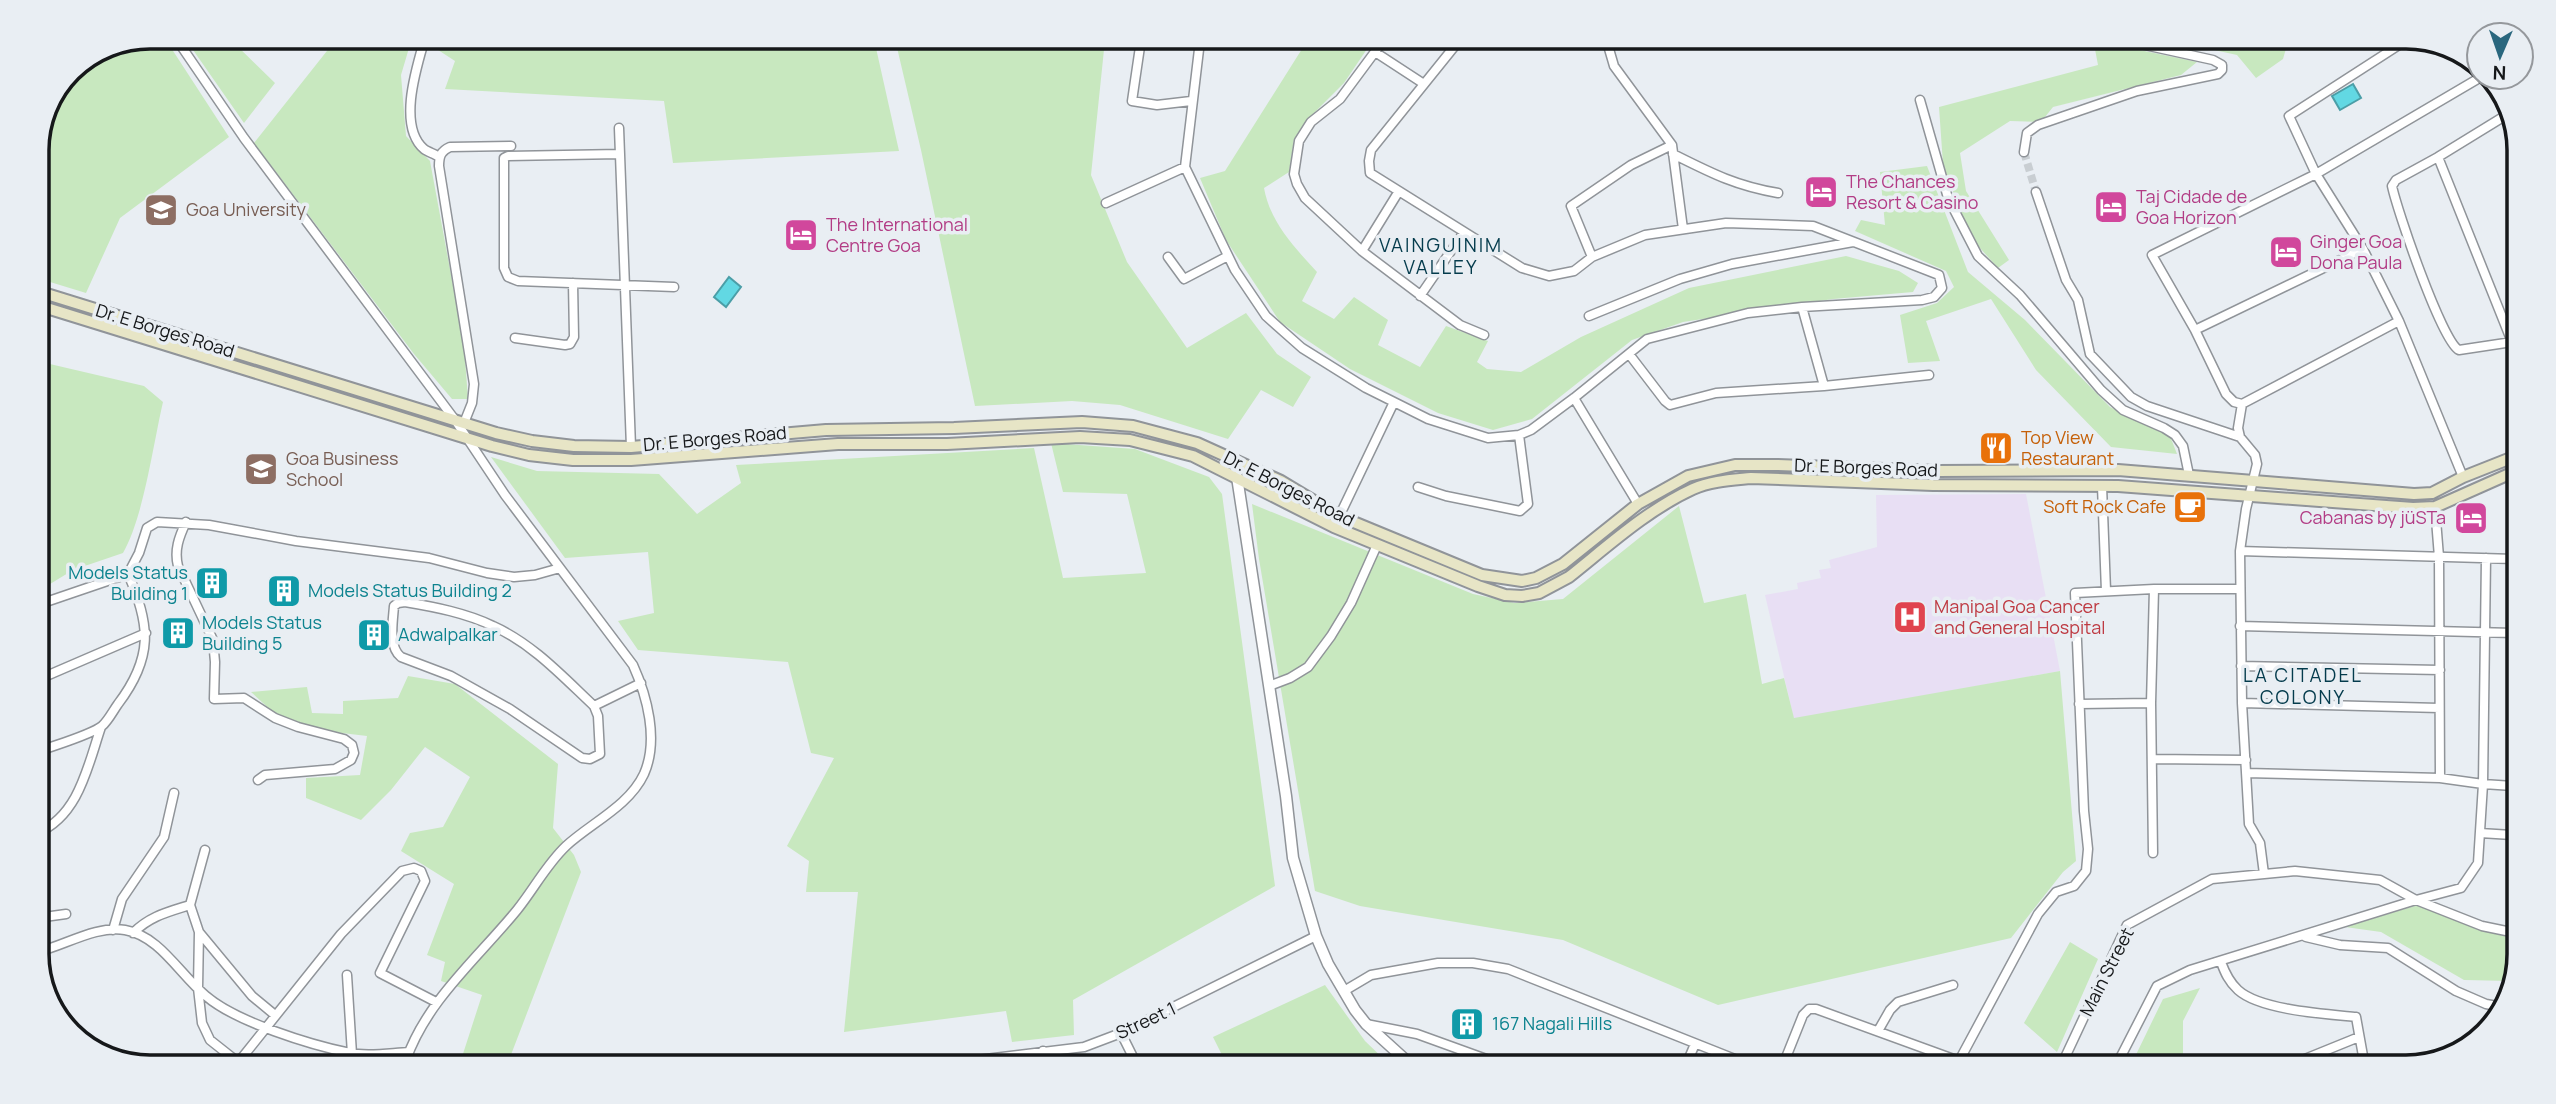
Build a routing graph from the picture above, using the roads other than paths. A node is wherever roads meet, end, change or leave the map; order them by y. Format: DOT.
graph roads {
  1 [pos="184,49"];
  2 [pos="422,49"];
  3 [pos="1141,49"];
  4 [pos="1199,49"];
  5 [pos="1452,49"];
  6 [pos="1609,49"];
  7 [pos="2163,49"];
  8 [pos="2393,49"];
  9 [pos="1375,51"];
  10 [pos="1424,84"];
  11 [pos="2465,86"];
  12 [pos="1920,100"];
  13 [pos="1191,102"];
  14 [pos="2502,118"];
  15 [pos="619,128"];
  16 [pos="511,146"];
  17 [pos="1673,150"];
  18 [pos="2024,152"];
  19 [pos="620,154"];
  20 [pos="439,157"];
  21 [pos="2438,157"];
  22 [pos="1185,167"];
  23 [pos="2316,174"];
  24 [pos="1399,191"];
  25 [pos="2036,192"];
  26 [pos="1778,193"];
  27 [pos="1106,203"];
  28 [pos="1684,229"];
  29 [pos="1464,232"];
  30 [pos="1853,242"];
  31 [pos="2363,249"];
  32 [pos="1362,251"];
  33 [pos="1228,256"];
  34 [pos="1168,257"];
  35 [pos="1592,257"];
  36 [pos="573,283"];
  37 [pos="626,285"];
  38 [pos="674,287"];
  39 [pos="49,295"];
  40 [pos="1420,296"];
  41 [pos="1802,307"];
  42 [pos="49,309"];
  43 [pos="1589,316"];
  44 [pos="2399,321"];
  45 [pos="2507,324"];
  46 [pos="2195,330"];
  47 [pos="1484,335"];
  48 [pos="515,338"];
  49 [pos="2507,342"];
  50 [pos="1629,354"];
  51 [pos="1929,374"];
  52 [pos="1824,386"];
  53 [pos="1574,398"];
  54 [pos="1394,402"];
  55 [pos="2242,404"];
  56 [pos="460,422"];
  57 [pos="1519,435"];
  58 [pos="466,438"];
  59 [pos="2240,438"];
  60 [pos="631,447"];
  61 [pos="2507,460"];
  62 [pos="2189,475"];
  63 [pos="2507,475"];
  64 [pos="1237,477"];
  65 [pos="2463,477"];
  66 [pos="2252,479"];
  67 [pos="1418,486"];
  68 [pos="2102,486"];
  69 [pos="2251,496"];
  70 [pos="1638,504"];
  71 [pos="2435,507"];
  72 [pos="1337,521"];
  73 [pos="186,522"];
  74 [pos="1377,545"];
  75 [pos="2239,551"];
  76 [pos="2439,557"];
  77 [pos="2486,558"];
  78 [pos="2507,559"];
  79 [pos="560,568"];
  80 [pos="128,574"];
  81 [pos="2154,589"];
  82 [pos="2239,589"];
  83 [pos="2106,591"];
  84 [pos="49,601"];
  85 [pos="2240,626"];
  86 [pos="2439,631"];
  87 [pos="2485,632"];
  88 [pos="2507,633"];
  89 [pos="146,634"];
  90 [pos="2241,666"];
  91 [pos="2440,670"];
  92 [pos="49,675"];
  93 [pos="641,683"];
  94 [pos="1269,686"];
  95 [pos="2242,702"];
  96 [pos="2151,703"];
  97 [pos="2079,704"];
  98 [pos="594,706"];
  99 [pos="2440,708"];
  100 [pos="101,727"];
  101 [pos="49,747"];
  102 [pos="2152,759"];
  103 [pos="2246,760"];
  104 [pos="2246,773"];
  105 [pos="2440,778"];
  106 [pos="258,780"];
  107 [pos="2483,784"];
  108 [pos="2507,786"];
  109 [pos="174,793"];
  110 [pos="49,826"];
  111 [pos="2480,833"];
  112 [pos="2507,835"];
  113 [pos="205,850"];
  114 [pos="2153,853"];
  115 [pos="2264,874"];
  116 [pos="2416,900"];
  117 [pos="190,905"];
  118 [pos="66,914"];
  119 [pos="49,916"];
  120 [pos="113,930"];
  121 [pos="2507,931"];
  122 [pos="199,932"];
  123 [pos="132,933"];
  124 [pos="1316,936"];
  125 [pos="2303,936"];
  126 [pos="49,949"];
  127 [pos="2221,962"];
  128 [pos="347,975"];
  129 [pos="1953,985"];
  130 [pos="198,988"];
  131 [pos="1344,991"];
  132 [pos="436,1002"];
  133 [pos="2494,1005"];
  134 [pos="275,1015"];
  135 [pos="1366,1024"];
  136 [pos="265,1026"];
  137 [pos="1878,1031"];
  138 [pos="1121,1033"];
  139 [pos="2359,1037"];
  140 [pos="1695,1044"];
  141 [pos="1043,1051"];
  142 [pos="352,1054"];
  143 [pos="229,1055"];
  144 [pos="244,1055"];
  145 [pos="380,1055"];
  146 [pos="409,1055"];
  147 [pos="1013,1055"];
  148 [pos="1043,1055"];
  149 [pos="1132,1055"];
  150 [pos="1400,1055"];
  151 [pos="1475,1055"];
  152 [pos="1690,1055"];
  153 [pos="1724,1055"];
  154 [pos="1787,1055"];
  155 [pos="1943,1055"];
  156 [pos="1962,1055"];
  157 [pos="2066,1055"];
  158 [pos="2122,1055"];
  159 [pos="2315,1055"];
  160 [pos="2363,1055"];
  1 -- 56 [label="street"];
  2 -- 20 [label="street"];
  3 -- 13 [label="street"];
  4 -- 13 [label="street"];
  5 -- 10 [label="street"];
  6 -- 17 [label="street"];
  7 -- 18 [label="street"];
  8 -- 23 [label="street"];
  9 -- 10 [label="street"];
  9 -- 32 [label="street"];
  10 -- 24 [label="street"];
  11 -- 23 [label="street"];
  12 -- 62 [label="street"];
  13 -- 22 [label="street"];
  14 -- 21 [label="street"];
  15 -- 19 [label="street"];
  16 -- 20 [label="street"];
  17 -- 26 [label="street"];
  17 -- 28 [label="street"];
  17 -- 35 [label="street"];
  19 -- 36 [label="street"];
  19 -- 37 [label="street"];
  20 -- 56 [label="street"];
  21 -- 45 [label="street"];
  21 -- 49 [label="street"];
  22 -- 27 [label="street"];
  22 -- 33 [label="street"];
  23 -- 31 [label="street"];
  23 -- 46 [label="street"];
  24 -- 29 [label="street"];
  24 -- 32 [label="street"];
  25 -- 59 [label="street"];
  28 -- 30 [label="street"];
  28 -- 35 [label="street"];
  29 -- 35 [label="street"];
  29 -- 40 [label="street"];
  30 -- 41 [label="street"];
  30 -- 43 [label="street"];
  31 -- 44 [label="street"];
  31 -- 46 [label="street"];
  32 -- 40 [label="street"];
  33 -- 34 [label="street"];
  33 -- 54 [label="street"];
  36 -- 37 [label="street"];
  36 -- 48 [label="street"];
  37 -- 38 [label="street"];
  37 -- 60 [label="street"];
  39 -- 56 [label="main road, Dr. E Borges Road"];
  40 -- 47 [label="street"];
  41 -- 50 [label="street"];
  41 -- 52 [label="street"];
  42 -- 58 [label="main road, Dr. E Borges Road"];
  44 -- 55 [label="street"];
  44 -- 65 [label="street"];
  46 -- 55 [label="street"];
  50 -- 52 [label="street"];
  50 -- 53 [label="street"];
  51 -- 52 [label="street"];
  53 -- 57 [label="street"];
  53 -- 70 [label="street"];
  54 -- 57 [label="street"];
  54 -- 72 [label="street"];
  55 -- 59 [label="street"];
  56 -- 58 [label="street"];
  56 -- 60 [label="main road, Dr. E Borges Road"];
  57 -- 67 [label="street"];
  58 -- 64 [label="main road, Dr. E Borges Road"];
  58 -- 79 [label="street"];
  59 -- 66 [label="street"];
  60 -- 72 [label="main road, Dr. E Borges Road"];
  61 -- 65 [label="main road, Dr. E Borges Road"];
  62 -- 66 [label="main road, Dr. E Borges Road"];
  62 -- 70 [label="main road, Dr. E Borges Road"];
  63 -- 71 [label="main road, Dr. E Borges Road"];
  64 -- 72 [label="main road, Dr. E Borges Road"];
  64 -- 94 [label="street"];
  65 -- 66 [label="main road, Dr. E Borges Road"];
  66 -- 69 [label="street"];
  68 -- 69 [label="main road, Dr. E Borges Road"];
  68 -- 74 [label="main road, Dr. E Borges Road"];
  68 -- 83 [label="street"];
  69 -- 71 [label="main road, Dr. E Borges Road"];
  69 -- 75 [label="street"];
  70 -- 72 [label="main road, Dr. E Borges Road"];
  71 -- 76 [label="street"];
  72 -- 74 [label="main road, Dr. E Borges Road"];
  73 -- 79 [label="street"];
  73 -- 80 [label="street"];
  73 -- 106 [label="street"];
  74 -- 94 [label="street"];
  75 -- 76 [label="street"];
  75 -- 82 [label="street"];
  76 -- 77 [label="street"];
  76 -- 86 [label="street"];
  77 -- 78 [label="street"];
  77 -- 87 [label="street"];
  79 -- 93 [label="street"];
  80 -- 84 [label="street"];
  80 -- 89 [label="street"];
  81 -- 82 [label="street"];
  81 -- 83 [label="street"];
  81 -- 96 [label="street"];
  82 -- 85 [label="street"];
  83 -- 97 [label="street"];
  85 -- 86 [label="street"];
  85 -- 90 [label="street"];
  86 -- 87 [label="street"];
  86 -- 91 [label="street"];
  87 -- 88 [label="street"];
  87 -- 107 [label="street"];
  89 -- 92 [label="street"];
  89 -- 100 [label="street"];
  90 -- 91 [label="street"];
  90 -- 95 [label="street"];
  91 -- 99 [label="street"];
  93 -- 98 [label="street"];
  93 -- 132 [label="street"];
  94 -- 124 [label="street"];
  95 -- 99 [label="street"];
  95 -- 103 [label="street"];
  96 -- 97 [label="street"];
  96 -- 102 [label="street"];
  97 -- 156 [label="street"];
  98 -- 98 [label="street"];
  99 -- 105 [label="street"];
  100 -- 101 [label="street"];
  100 -- 110 [label="street"];
  102 -- 103 [label="street"];
  102 -- 114 [label="street"];
  103 -- 104 [label="street"];
  104 -- 105 [label="street"];
  104 -- 115 [label="street"];
  105 -- 107 [label="street"];
  107 -- 108 [label="street"];
  107 -- 111 [label="street"];
  109 -- 120 [label="street"];
  111 -- 112 [label="street"];
  111 -- 116 [label="street"];
  113 -- 117 [label="street"];
  115 -- 116 [label="street, Main Street"];
  115 -- 157 [label="street, Main Street"];
  116 -- 121 [label="street, Main Street"];
  116 -- 125 [label="street"];
  117 -- 122 [label="street"];
  117 -- 123 [label="street"];
  118 -- 119 [label="street"];
  120 -- 123 [label="street"];
  120 -- 126 [label="street"];
  122 -- 130 [label="street"];
  122 -- 134 [label="street"];
  123 -- 130 [label="street"];
  124 -- 131 [label="street"];
  124 -- 138 [label="street, Street 1"];
  125 -- 127 [label="street"];
  125 -- 133 [label="street"];
  127 -- 139 [label="street"];
  127 -- 158 [label="street"];
  128 -- 142 [label="street"];
  129 -- 137 [label="street"];
  130 -- 136 [label="street"];
  130 -- 143 [label="street"];
  131 -- 135 [label="street"];
  131 -- 140 [label="street"];
  132 -- 134 [label="street"];
  132 -- 146 [label="street"];
  134 -- 136 [label="street"];
  135 -- 150 [label="street"];
  135 -- 151 [label="street"];
  136 -- 142 [label="street"];
  136 -- 144 [label="street"];
  137 -- 154 [label="street"];
  137 -- 155 [label="street"];
  138 -- 141 [label="street, Street 1"];
  138 -- 149 [label="street"];
  139 -- 159 [label="street"];
  139 -- 160 [label="street"];
  140 -- 152 [label="street"];
  140 -- 153 [label="street"];
  141 -- 147 [label="street, Street 1"];
  141 -- 148 [label="street"];
  142 -- 145 [label="street"];
}
